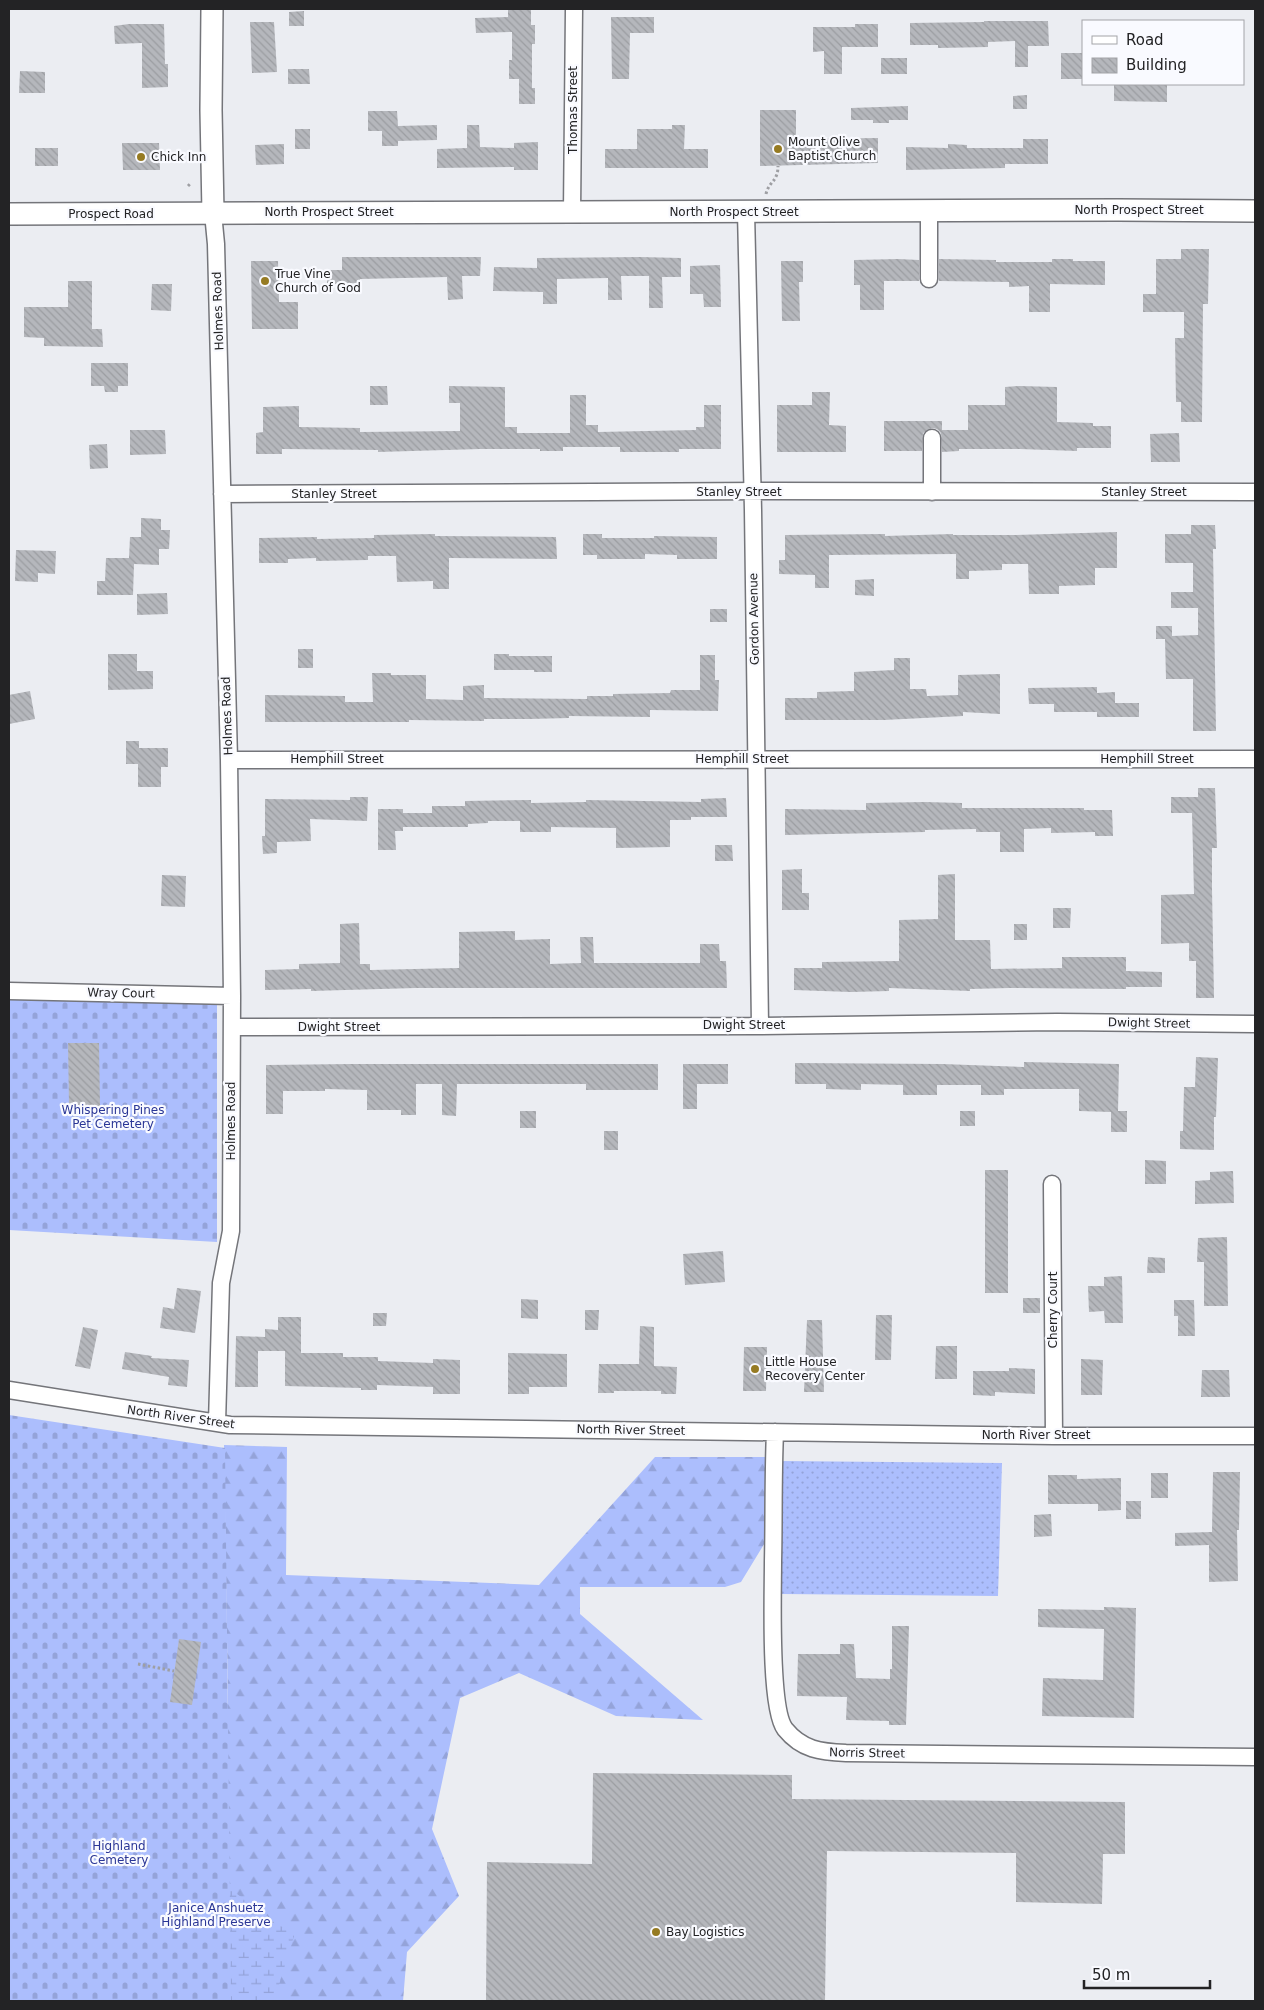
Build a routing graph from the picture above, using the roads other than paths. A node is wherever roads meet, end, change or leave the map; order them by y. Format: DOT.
graph roads {
  1 [pos="212,9"];
  2 [pos="574,9"];
  3 [pos="929,211"];
  4 [pos="1255,211"];
  5 [pos="572,212"];
  6 [pos="746,212"];
  7 [pos="213,213"];
  8 [pos="9,214"];
  9 [pos="929,279"];
  10 [pos="932,438"];
  11 [pos="753,492"];
  12 [pos="932,492"];
  13 [pos="1255,492"];
  14 [pos="222,494"];
  15 [pos="756,758"];
  16 [pos="1255,759"];
  17 [pos="229,760"];
  18 [pos="9,990"];
  19 [pos="232,996"];
  20 [pos="1255,1024"];
  21 [pos="760,1026"];
  22 [pos="232,1027"];
  23 [pos="1052,1184"];
  24 [pos="9,1390"];
  25 [pos="217,1423"];
  26 [pos="775,1432"];
  27 [pos="1054,1436"];
  28 [pos="1255,1436"];
  29 [pos="1255,1757"];
  1 -- 7 [label="main road, Holmes Road"];
  2 -- 5 [label="street, Thomas Street"];
  3 -- 4 [label="main road, North Prospect Street"];
  3 -- 6 [label="main road, North Prospect Street"];
  3 -- 9 [label="street"];
  5 -- 6 [label="main road, North Prospect Street"];
  5 -- 7 [label="main road, North Prospect Street"];
  6 -- 11 [label="street, Gordon Avenue"];
  7 -- 8 [label="main road, Prospect Road"];
  7 -- 14 [label="street, Holmes Road"];
  10 -- 12 [label="street"];
  11 -- 12 [label="street, Stanley Street"];
  11 -- 14 [label="street, Stanley Street"];
  11 -- 15 [label="street, Gordon Avenue"];
  12 -- 13 [label="street, Stanley Street"];
  14 -- 17 [label="street, Holmes Road"];
  15 -- 16 [label="street, Hemphill Street"];
  15 -- 17 [label="street, Hemphill Street"];
  15 -- 21 [label="street, Gordon Avenue"];
  17 -- 19 [label="street, Holmes Road"];
  18 -- 19 [label="street, Wray Court"];
  19 -- 22 [label="street, Holmes Road"];
  20 -- 21 [label="street, Dwight Street"];
  21 -- 22 [label="street, Dwight Street"];
  22 -- 25 [label="street, Holmes Road"];
  23 -- 27 [label="street, Cherry Court"];
  24 -- 25 [label="street, North River Street"];
  25 -- 26 [label="street, North River Street"];
  26 -- 27 [label="street, North River Street"];
  26 -- 29 [label="street, Norris Street"];
  27 -- 28 [label="street, North River Street"];
}
